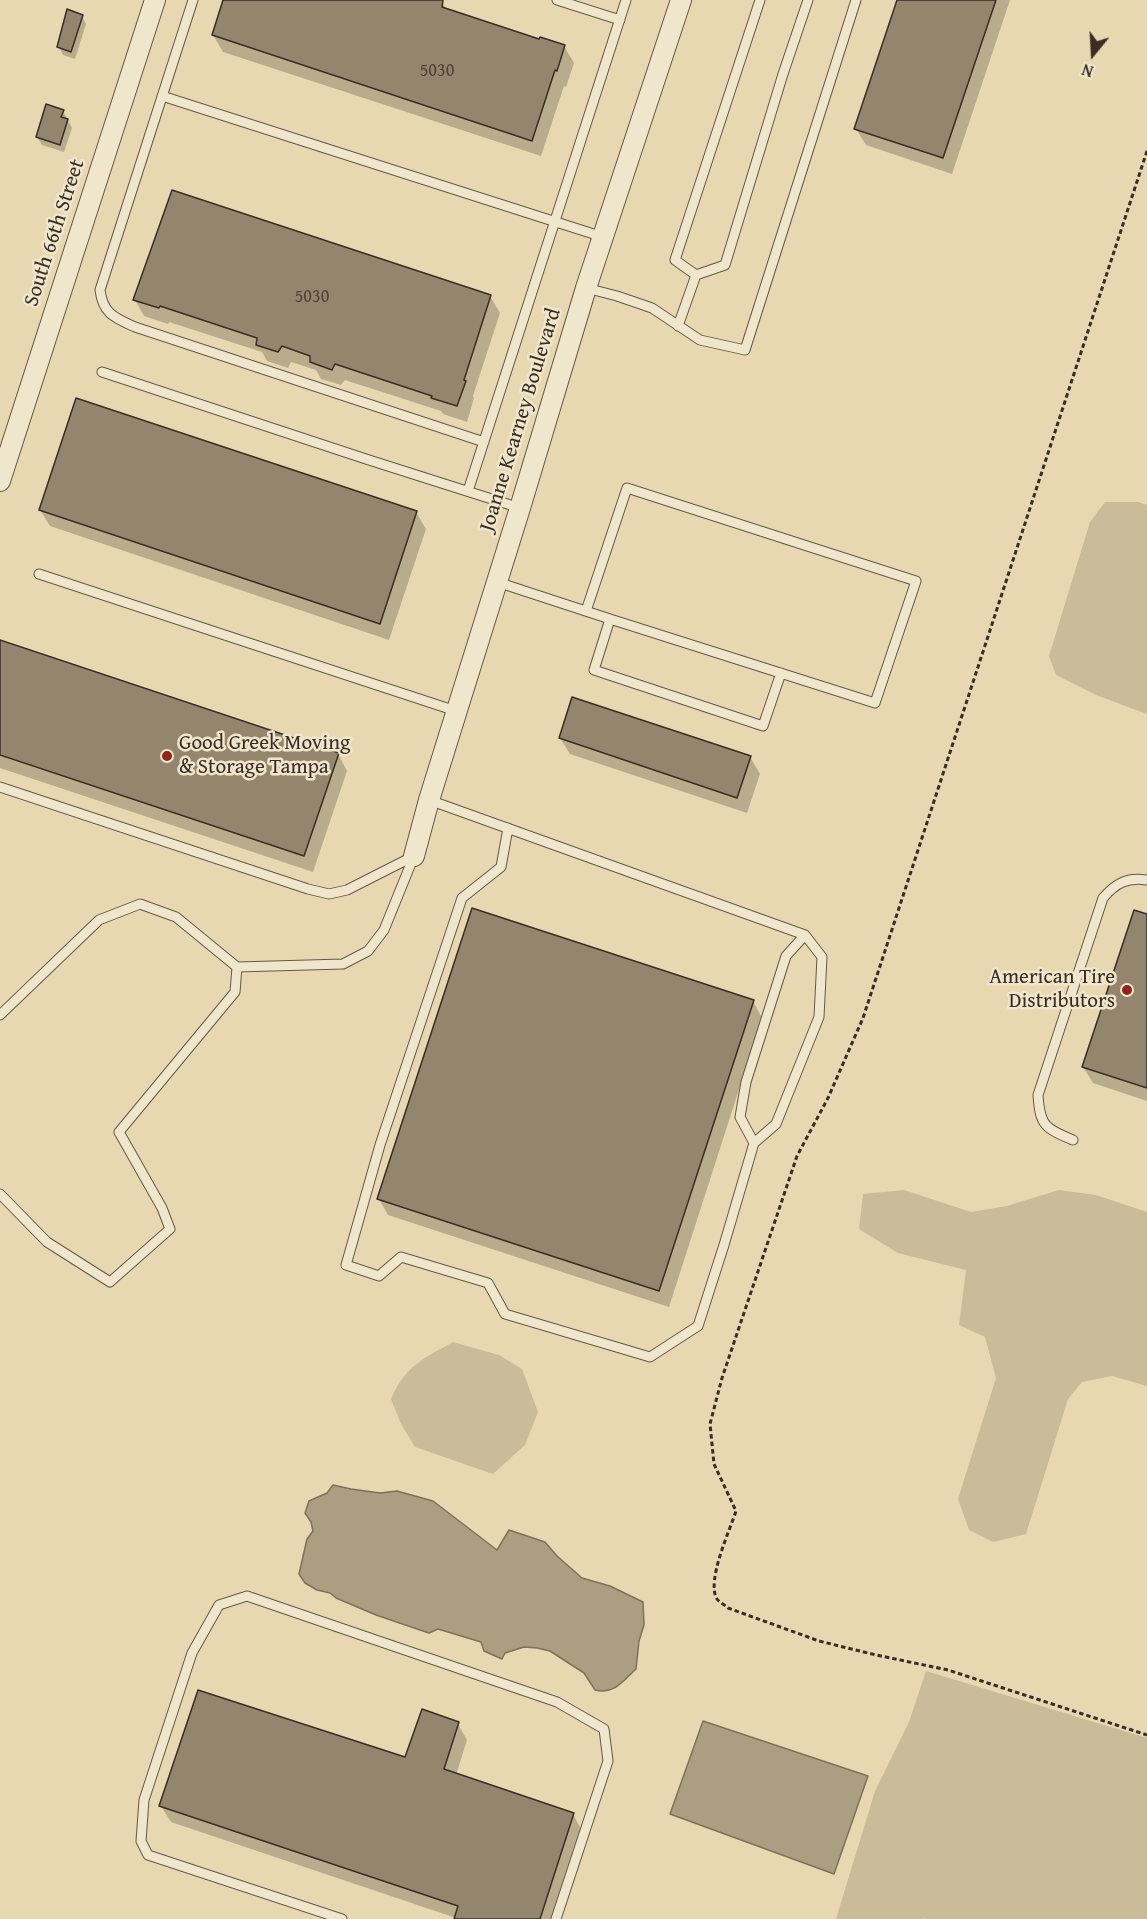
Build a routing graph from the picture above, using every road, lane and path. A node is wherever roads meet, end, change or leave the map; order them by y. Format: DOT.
graph roads {
  1 [pos="155,0"];
  2 [pos="193,0"];
  3 [pos="557,0"];
  4 [pos="626,0"];
  5 [pos="681,0"];
  6 [pos="760,0"];
  7 [pos="808,0"];
  8 [pos="856,0"];
  9 [pos="620,20"];
  10 [pos="162,96"];
  11 [pos="1147,151"];
  12 [pos="555,221"];
  13 [pos="603,237"];
  14 [pos="696,275"];
  15 [pos="586,288"];
  16 [pos="678,326"];
  17 [pos="102,372"];
  18 [pos="484,442"];
  19 [pos="0,481"];
  20 [pos="468,491"];
  21 [pos="520,508"];
  22 [pos="39,574"];
  23 [pos="497,582"];
  24 [pos="586,611"];
  25 [pos="610,619"];
  26 [pos="781,673"];
  27 [pos="456,711"];
  28 [pos="0,788"];
  29 [pos="429,800"];
  30 [pos="508,828"];
  31 [pos="414,856"];
  32 [pos="1147,880"];
  33 [pos="805,935"];
  34 [pos="237,967"];
  35 [pos="0,1015"];
  36 [pos="1073,1140"];
  37 [pos="754,1143"];
  38 [pos="0,1194"];
  39 [pos="1147,1735"];
  40 [pos="342,1919"];
  41 [pos="556,1919"];
  1 -- 19 [label="street, South 66th Street"];
  2 -- 10 [label="lane"];
  3 -- 9 [label="lane"];
  4 -- 9 [label="lane"];
  5 -- 13 [label="street, Joanne Kearney Boulevard"];
  6 -- 14 [label="lane"];
  7 -- 14 [label="lane"];
  8 -- 16 [label="lane"];
  9 -- 12 [label="lane"];
  10 -- 12 [label="lane"];
  10 -- 18 [label="lane"];
  11 -- 39 [label="path"];
  12 -- 13 [label="lane"];
  12 -- 18 [label="lane"];
  13 -- 15 [label="street, Joanne Kearney Boulevard"];
  14 -- 16 [label="lane"];
  15 -- 16 [label="lane"];
  15 -- 21 [label="street, Joanne Kearney Boulevard"];
  17 -- 20 [label="lane"];
  18 -- 20 [label="lane"];
  20 -- 21 [label="lane"];
  21 -- 23 [label="street, Joanne Kearney Boulevard"];
  22 -- 27 [label="lane"];
  23 -- 24 [label="lane"];
  23 -- 27 [label="street, Joanne Kearney Boulevard"];
  24 -- 25 [label="lane"];
  24 -- 26 [label="lane"];
  25 -- 26 [label="lane"];
  25 -- 26 [label="lane"];
  27 -- 29 [label="street, Joanne Kearney Boulevard"];
  28 -- 31 [label="lane"];
  29 -- 30 [label="lane"];
  29 -- 31 [label="street, Joanne Kearney Boulevard"];
  30 -- 33 [label="lane"];
  30 -- 37 [label="lane"];
  31 -- 34 [label="lane"];
  32 -- 36 [label="lane"];
  33 -- 37 [label="lane"];
  33 -- 37 [label="lane"];
  34 -- 35 [label="lane"];
  34 -- 38 [label="lane"];
  40 -- 41 [label="lane"];
}
